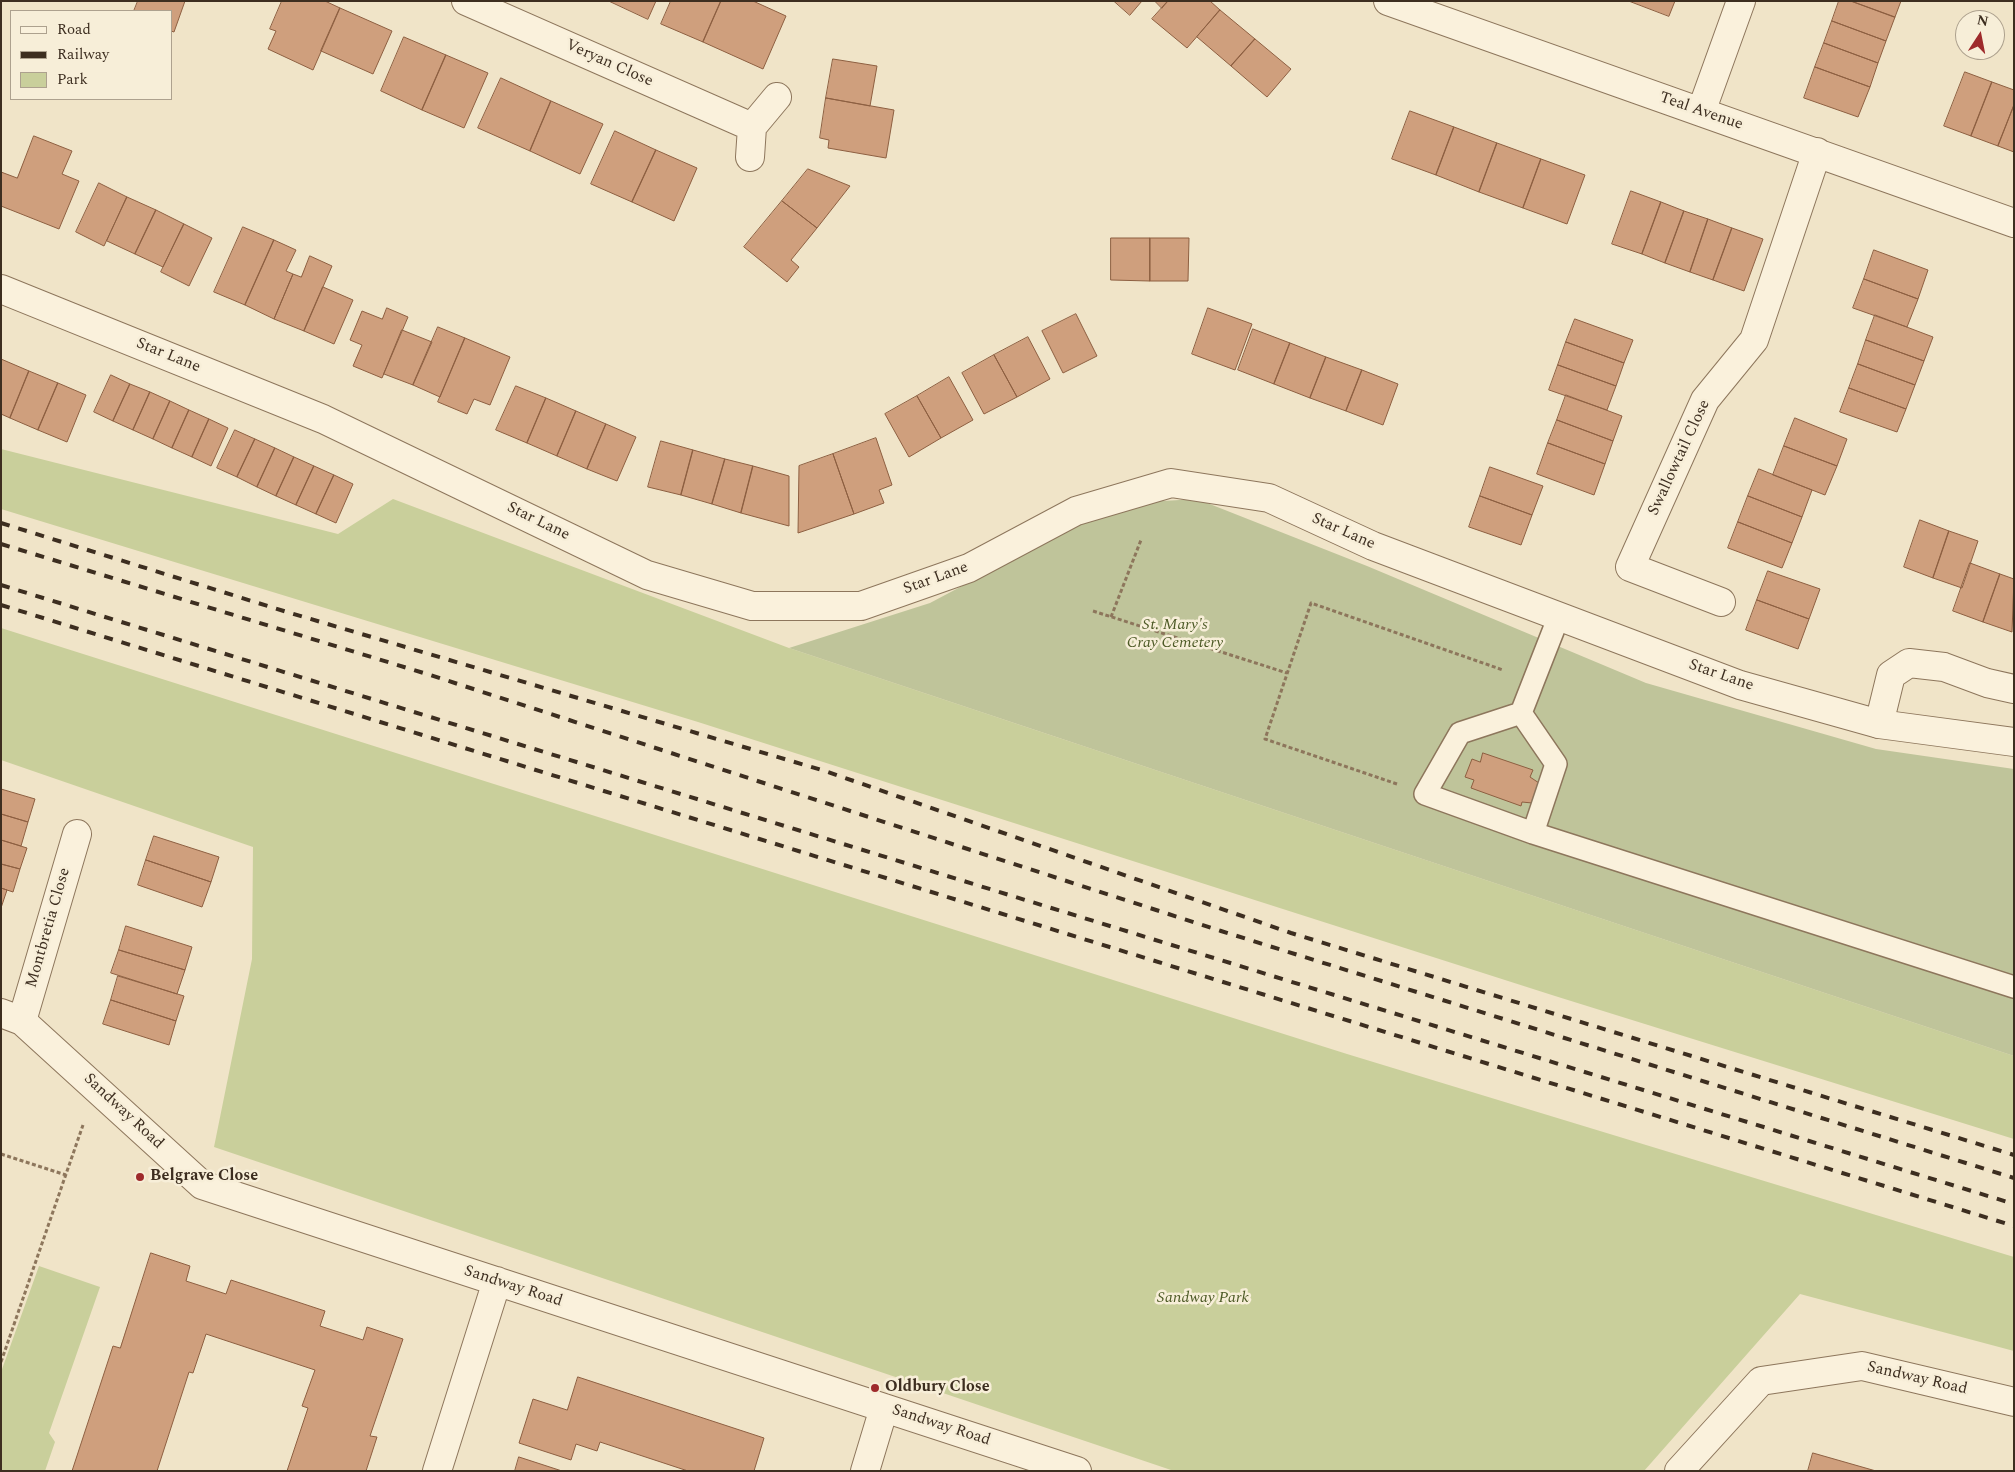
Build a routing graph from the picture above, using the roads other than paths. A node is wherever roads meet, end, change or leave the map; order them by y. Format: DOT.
graph roads {
  1 [pos="466,1"];
  2 [pos="1388,1"];
  3 [pos="1741,1"];
  4 [pos="777,97"];
  5 [pos="1701,112"];
  6 [pos="752,126"];
  7 [pos="1817,152"];
  8 [pos="750,157"];
  9 [pos="2014,223"];
  10 [pos="1,289"];
  11 [pos="1720,602"];
  12 [pos="1560,616"];
  13 [pos="2014,689"];
  14 [pos="1521,713"];
  15 [pos="1879,724"];
  16 [pos="2014,742"];
  17 [pos="1533,833"];
  18 [pos="77,834"];
  19 [pos="2014,988"];
  20 [pos="12,1017"];
  21 [pos="497,1281"];
  22 [pos="2014,1402"];
  23 [pos="884,1408"];
  24 [pos="437,1471"];
  25 [pos="865,1471"];
  26 [pos="1077,1471"];
  27 [pos="1679,1471"];
  1 -- 6 [label="street, Veryan Close"];
  2 -- 5 [label="street, Teal Avenue"];
  3 -- 5 [label="street"];
  4 -- 6 [label="street"];
  5 -- 7 [label="street, Teal Avenue"];
  6 -- 8 [label="street"];
  7 -- 9 [label="street, Teal Avenue"];
  7 -- 11 [label="street, Swallowtail Close"];
  10 -- 12 [label="street, Star Lane"];
  12 -- 14 [label="lane"];
  12 -- 15 [label="street, Star Lane"];
  13 -- 15 [label="street"];
  14 -- 17 [label="lane"];
  14 -- 17 [label="lane"];
  15 -- 16 [label="street, Star Lane"];
  17 -- 19 [label="lane"];
  18 -- 20 [label="street, Montbretia Close"];
  20 -- 21 [label="street, Sandway Road"];
  21 -- 23 [label="street, Sandway Road"];
  21 -- 24 [label="street"];
  22 -- 27 [label="street, Sandway Road"];
  23 -- 25 [label="street"];
  23 -- 26 [label="street, Sandway Road"];
}
